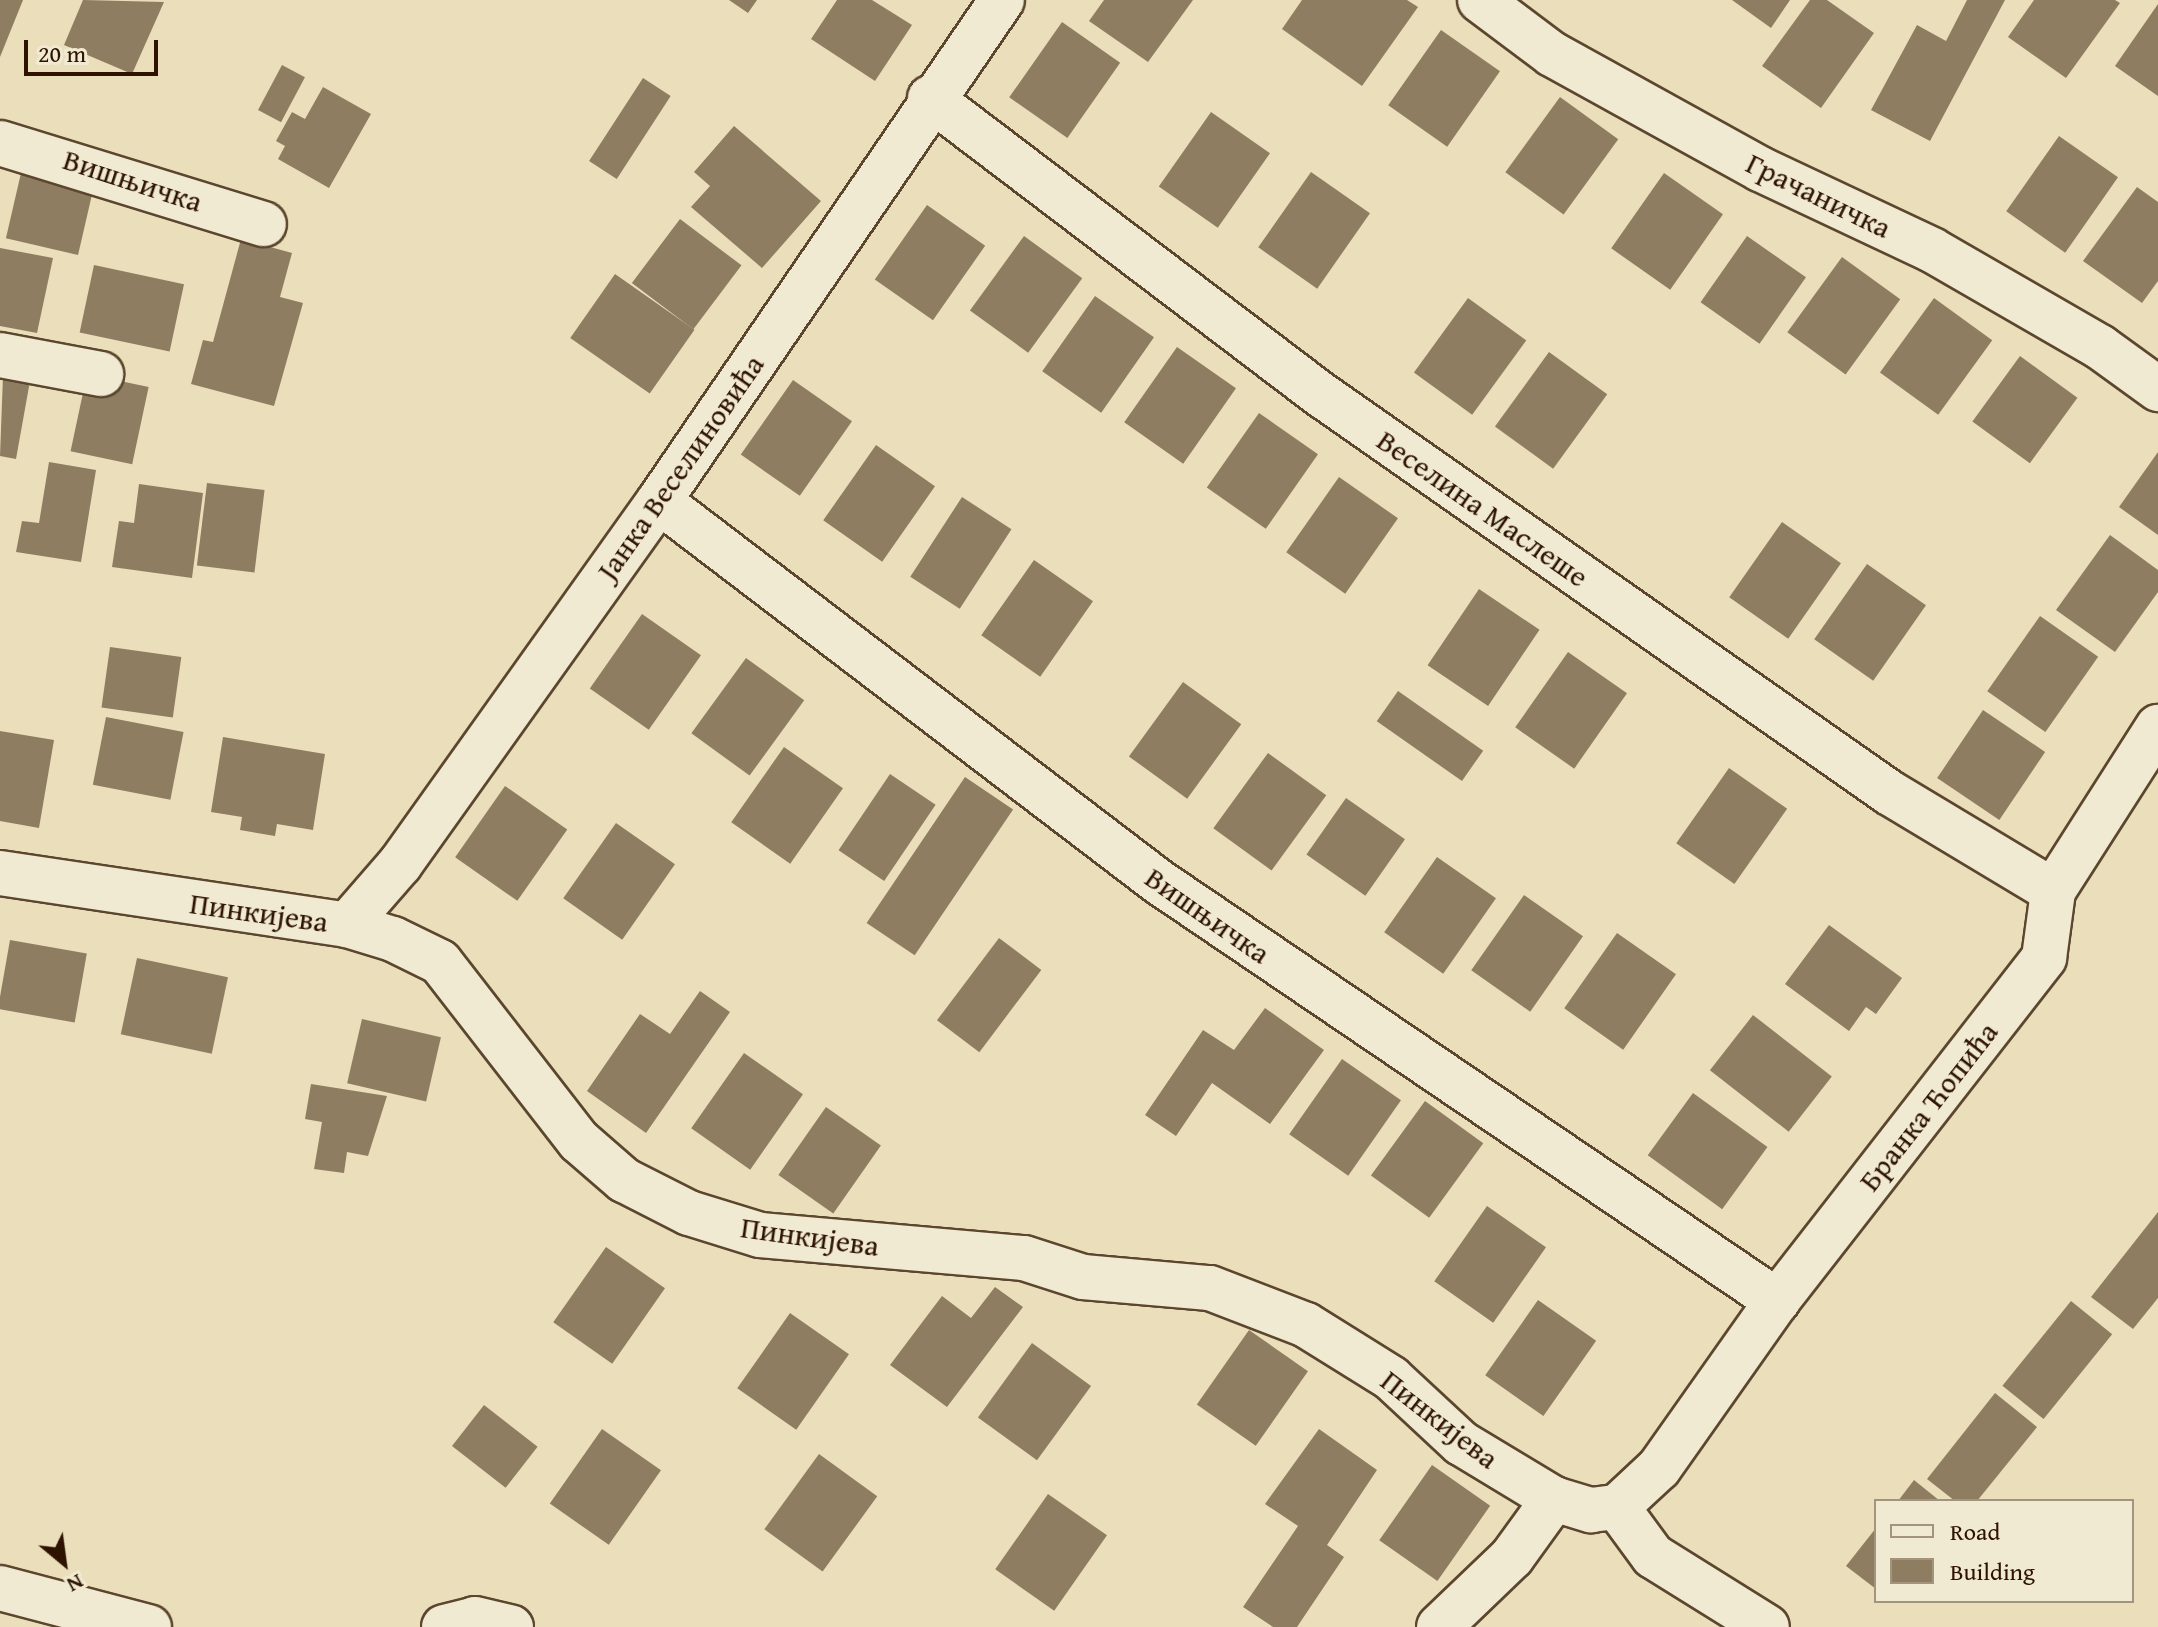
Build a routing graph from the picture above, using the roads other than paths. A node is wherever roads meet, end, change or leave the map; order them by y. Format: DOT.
graph roads {
  1 [pos="1002,0"];
  2 [pos="1480,0"];
  3 [pos="930,98"];
  4 [pos="0,143"];
  5 [pos="264,224"];
  6 [pos="0,355"];
  7 [pos="101,374"];
  8 [pos="2158,389"];
  9 [pos="659,501"];
  10 [pos="2158,727"];
  11 [pos="0,873"];
  12 [pos="2053,891"];
  13 [pos="347,925"];
  14 [pos="1777,1301"];
  15 [pos="1554,1499"];
  16 [pos="1617,1507"];
  17 [pos="0,1588"];
  18 [pos="149,1627"];
  19 [pos="444,1627"];
  20 [pos="511,1627"];
  21 [pos="1439,1627"];
  22 [pos="1767,1627"];
  1 -- 3 [label="street, Јанка Веселиновића"];
  2 -- 8 [label="street, Грачаничка"];
  3 -- 9 [label="street, Јанка Веселиновића"];
  3 -- 12 [label="street, Веселина Маслеше"];
  4 -- 5 [label="street, Вишњичка"];
  6 -- 7 [label="street"];
  9 -- 13 [label="street, Јанка Веселиновића"];
  9 -- 14 [label="street, Вишњичка"];
  10 -- 12 [label="street, Бранка Ћопића"];
  11 -- 13 [label="street, Пинкијева"];
  12 -- 14 [label="street, Бранка Ћопића"];
  13 -- 15 [label="street, Пинкијева"];
  14 -- 16 [label="street, Бранка Ћопића"];
  15 -- 16 [label="street, Пинкијева"];
  15 -- 21 [label="street"];
  16 -- 22 [label="street"];
  17 -- 18 [label="street"];
  19 -- 20 [label="street"];
}
